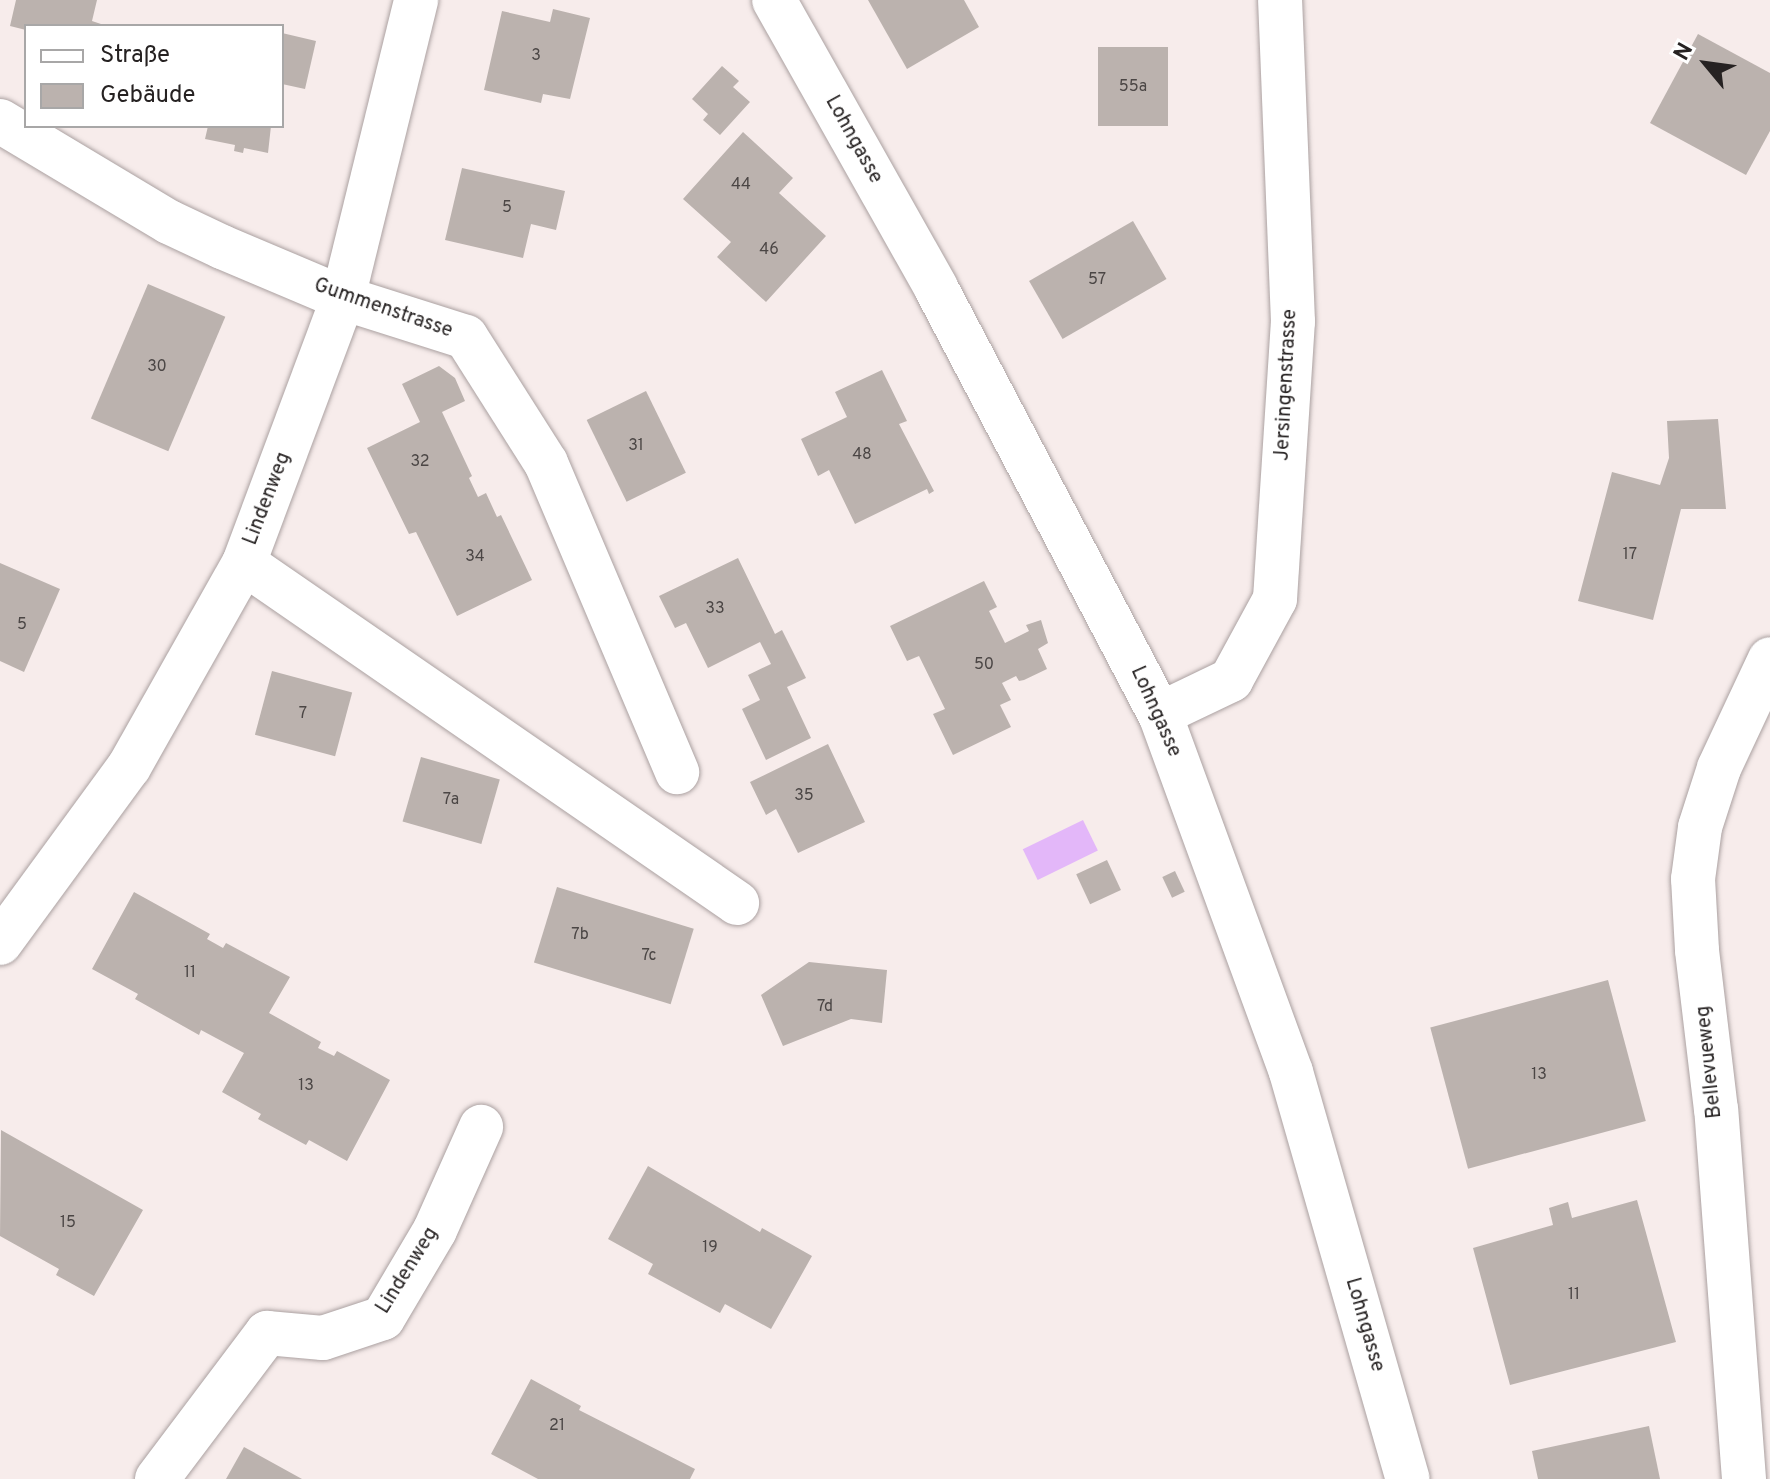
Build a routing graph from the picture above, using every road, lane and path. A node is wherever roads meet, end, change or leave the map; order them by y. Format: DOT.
graph roads {
  1 [pos="416,0"];
  2 [pos="774,0"];
  3 [pos="1280,0"];
  4 [pos="0,121"];
  5 [pos="343,298"];
  6 [pos="244,563"];
  7 [pos="1770,659"];
  8 [pos="1160,714"];
  9 [pos="677,772"];
  10 [pos="737,903"];
  11 [pos="0,943"];
  12 [pos="481,1127"];
  13 [pos="157,1479"];
  14 [pos="1408,1479"];
  15 [pos="1744,1479"];
  1 -- 5 [label="street, Lindenweg"];
  2 -- 8 [label="street, Lohngasse"];
  3 -- 8 [label="street, Jersingenstrasse"];
  4 -- 5 [label="street, Gummenstrasse"];
  5 -- 6 [label="street, Lindenweg"];
  5 -- 9 [label="street, Gummenstrasse"];
  6 -- 10 [label="street"];
  6 -- 11 [label="street, Lindenweg"];
  7 -- 15 [label="street, Bellevueweg"];
  8 -- 14 [label="street, Lohngasse"];
  12 -- 13 [label="street, Lindenweg"];
}
